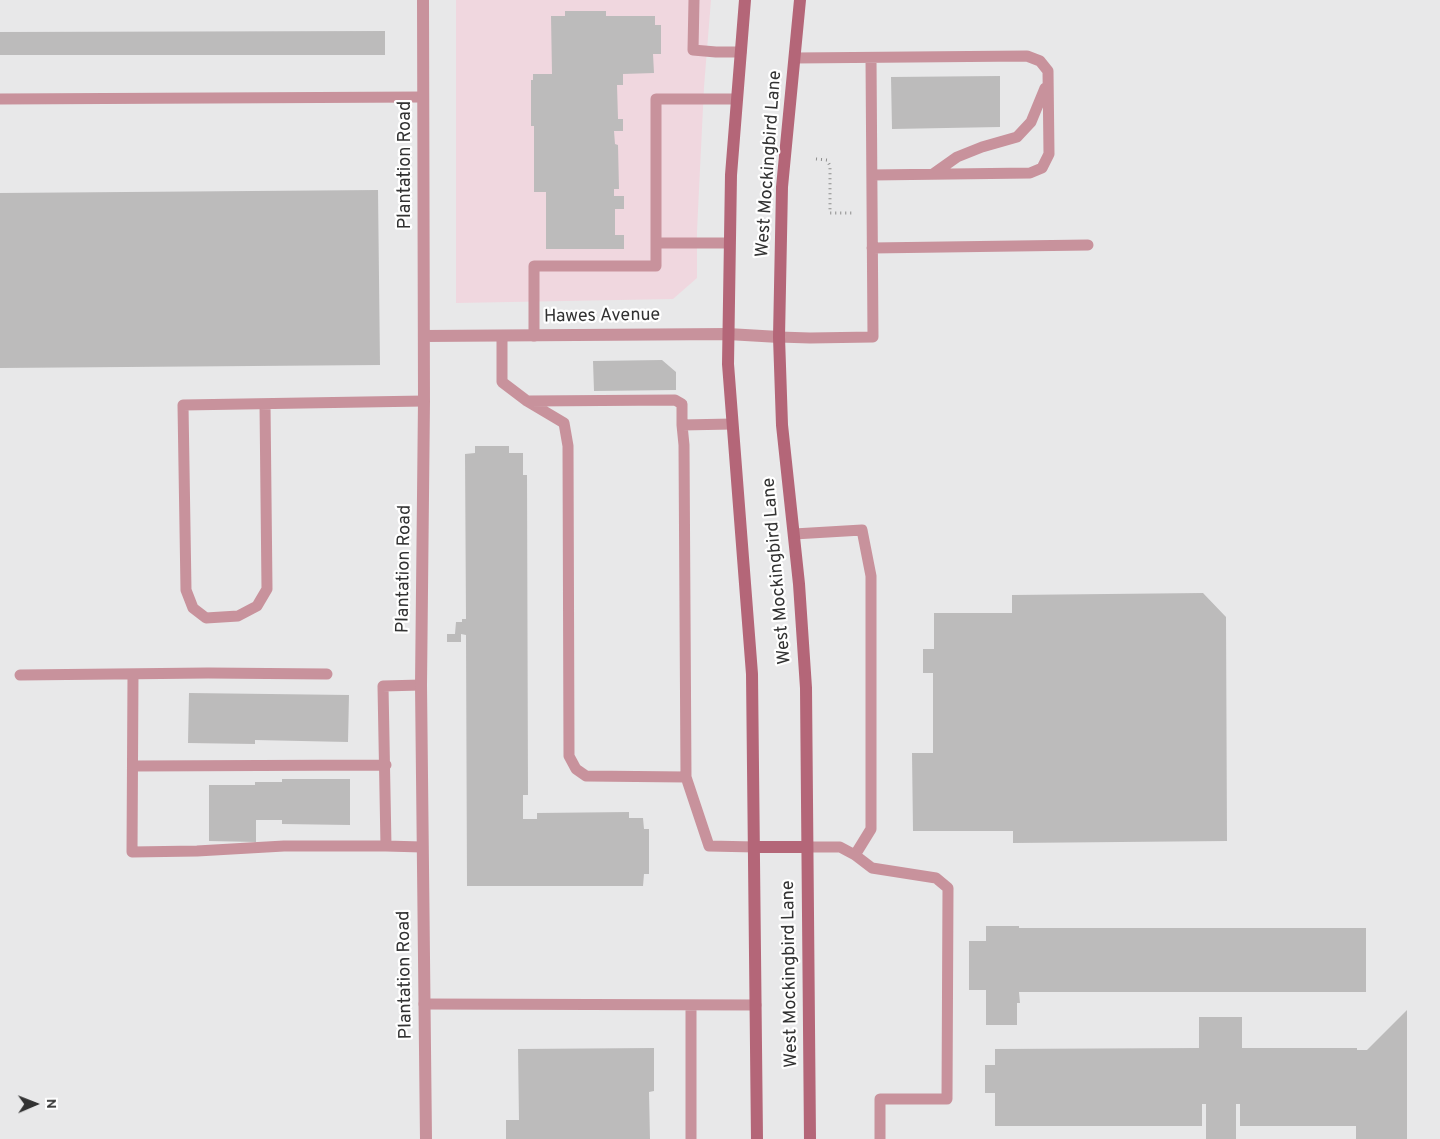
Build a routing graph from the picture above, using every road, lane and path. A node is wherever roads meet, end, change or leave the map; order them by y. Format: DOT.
graph roads {
  1 [pos="423,0"];
  2 [pos="694,0"];
  3 [pos="745,0"];
  4 [pos="800,0"];
  5 [pos="741,52"];
  6 [pos="795,58"];
  7 [pos="871,58"];
  8 [pos="1048,81"];
  9 [pos="423,98"];
  10 [pos="0,99"];
  11 [pos="736,99"];
  12 [pos="816,159"];
  13 [pos="872,174"];
  14 [pos="933,174"];
  15 [pos="856,213"];
  16 [pos="656,243"];
  17 [pos="729,243"];
  18 [pos="1088,245"];
  19 [pos="872,248"];
  20 [pos="728,334"];
  21 [pos="424,336"];
  22 [pos="502,336"];
  23 [pos="534,336"];
  24 [pos="779,336"];
  25 [pos="424,401"];
  26 [pos="527,401"];
  27 [pos="265,404"];
  28 [pos="732,424"];
  29 [pos="682,425"];
  30 [pos="794,534"];
  31 [pos="133,674"];
  32 [pos="327,674"];
  33 [pos="20,676"];
  34 [pos="421,685"];
  35 [pos="386,765"];
  36 [pos="134,766"];
  37 [pos="686,777"];
  38 [pos="386,846"];
  39 [pos="755,846"];
  40 [pos="422,847"];
  41 [pos="807,847"];
  42 [pos="855,855"];
  43 [pos="424,1004"];
  44 [pos="691,1005"];
  45 [pos="756,1005"];
  46 [pos="426,1139"];
  47 [pos="691,1139"];
  48 [pos="758,1139"];
  49 [pos="810,1139"];
  50 [pos="880,1139"];
  1 -- 9 [label="street, Plantation Road"];
  2 -- 5 [label="lane"];
  3 -- 5 [label="main road, West Mockingbird Lane"];
  4 -- 6 [label="main road, West Mockingbird Lane"];
  5 -- 11 [label="main road, West Mockingbird Lane"];
  6 -- 7 [label="lane"];
  6 -- 24 [label="main road, West Mockingbird Lane"];
  7 -- 8 [label="lane"];
  7 -- 13 [label="lane"];
  8 -- 14 [label="lane"];
  8 -- 14 [label="lane"];
  9 -- 10 [label="lane"];
  9 -- 21 [label="street, Plantation Road"];
  11 -- 16 [label="lane"];
  11 -- 17 [label="main road, West Mockingbird Lane"];
  12 -- 15 [label="path"];
  13 -- 14 [label="lane"];
  13 -- 19 [label="lane"];
  16 -- 17 [label="lane"];
  16 -- 23 [label="lane"];
  17 -- 20 [label="main road, West Mockingbird Lane"];
  18 -- 19 [label="lane"];
  19 -- 24 [label="lane"];
  20 -- 23 [label="street, Hawes Avenue"];
  20 -- 24 [label="street, Hawes Avenue"];
  20 -- 28 [label="main road, West Mockingbird Lane"];
  21 -- 22 [label="street, Hawes Avenue"];
  21 -- 25 [label="street, Plantation Road"];
  22 -- 23 [label="street, Hawes Avenue"];
  22 -- 26 [label="lane"];
  24 -- 30 [label="main road, West Mockingbird Lane"];
  25 -- 27 [label="lane"];
  25 -- 34 [label="street, Plantation Road"];
  26 -- 29 [label="lane"];
  26 -- 37 [label="lane"];
  27 -- 27 [label="lane"];
  28 -- 29 [label="lane"];
  28 -- 39 [label="main road, West Mockingbird Lane"];
  29 -- 37 [label="lane"];
  30 -- 41 [label="main road, West Mockingbird Lane"];
  30 -- 42 [label="lane"];
  31 -- 32 [label="lane"];
  31 -- 33 [label="lane"];
  31 -- 36 [label="lane"];
  34 -- 35 [label="lane"];
  34 -- 40 [label="street, Plantation Road"];
  35 -- 36 [label="lane"];
  35 -- 38 [label="lane"];
  36 -- 38 [label="lane"];
  37 -- 39 [label="lane"];
  38 -- 40 [label="lane"];
  39 -- 41 [label="main road"];
  39 -- 45 [label="main road, West Mockingbird Lane"];
  40 -- 43 [label="street, Plantation Road"];
  41 -- 42 [label="lane"];
  41 -- 49 [label="main road, West Mockingbird Lane"];
  42 -- 50 [label="lane"];
  43 -- 44 [label="lane"];
  43 -- 46 [label="street, Plantation Road"];
  44 -- 45 [label="lane"];
  44 -- 47 [label="lane"];
  45 -- 48 [label="main road, West Mockingbird Lane"];
}
